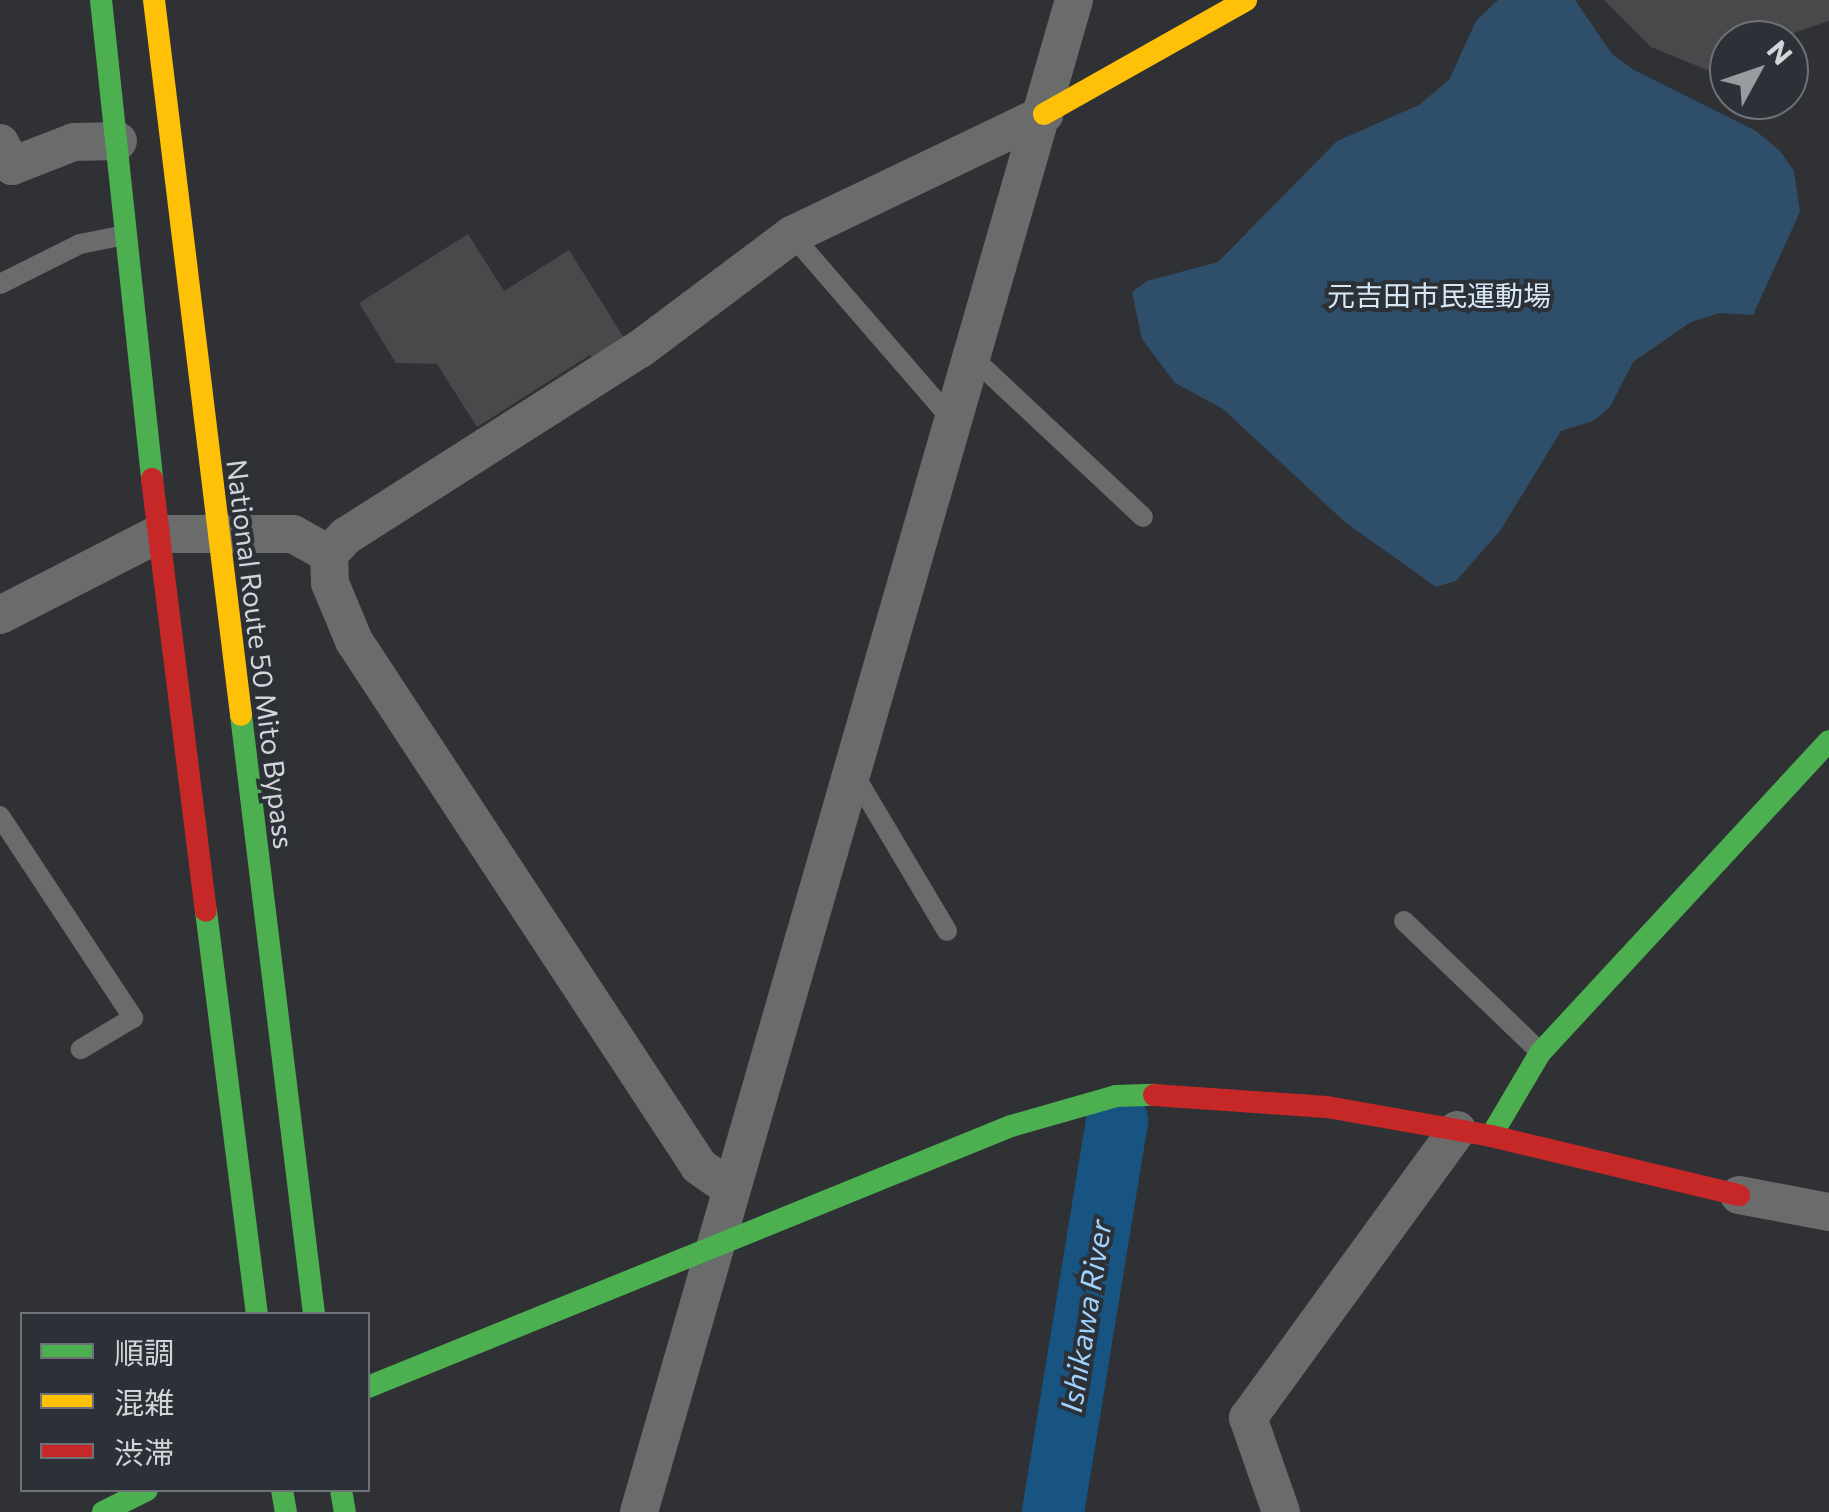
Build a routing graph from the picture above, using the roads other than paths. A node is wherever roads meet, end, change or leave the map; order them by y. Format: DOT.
graph roads {
  1 [pos="101,0"];
  2 [pos="154,0"];
  3 [pos="1074,0"];
  4 [pos="1246,0"];
  5 [pos="1044,114"];
  6 [pos="118,141"];
  7 [pos="4,160"];
  8 [pos="127,234"];
  9 [pos="792,236"];
  10 [pos="0,284"];
  11 [pos="972,357"];
  12 [pos="953,421"];
  13 [pos="1143,517"];
  14 [pos="214,530"];
  15 [pos="158,534"];
  16 [pos="329,554"];
  17 [pos="0,615"];
  18 [pos="1829,741"];
  19 [pos="851,769"];
  20 [pos="0,816"];
  21 [pos="1404,922"];
  22 [pos="947,931"];
  23 [pos="82,1049"];
  24 [pos="1540,1053"];
  25 [pos="1474,1133"];
  26 [pos="730,1188"];
  27 [pos="1740,1195"];
  28 [pos="1829,1212"];
  29 [pos="711,1254"];
  30 [pos="257,1312"];
  31 [pos="314,1312"];
  32 [pos="370,1386"];
  33 [pos="142,1492"];
  34 [pos="104,1512"];
  35 [pos="638,1512"];
  36 [pos="1281,1512"];
  1 -- 6 [label="main road"];
  2 -- 14 [label="main road, National Route 50 Mito Bypass"];
  3 -- 5 [label="street"];
  4 -- 5 [label="main road"];
  5 -- 9 [label="street"];
  5 -- 11 [label="street"];
  6 -- 7 [label="street"];
  6 -- 8 [label="main road"];
  8 -- 10 [label="lane"];
  8 -- 15 [label="main road"];
  9 -- 12 [label="lane"];
  9 -- 16 [label="street"];
  11 -- 12 [label="street"];
  11 -- 13 [label="lane"];
  12 -- 19 [label="street"];
  14 -- 15 [label="street"];
  14 -- 16 [label="street"];
  14 -- 31 [label="main road, National Route 50 Mito Bypass"];
  15 -- 17 [label="street"];
  15 -- 30 [label="main road"];
  16 -- 26 [label="street"];
  18 -- 24 [label="main road"];
  19 -- 22 [label="lane"];
  19 -- 26 [label="street"];
  20 -- 23 [label="lane"];
  21 -- 24 [label="lane"];
  24 -- 25 [label="main road"];
  25 -- 27 [label="main road"];
  25 -- 29 [label="main road"];
  25 -- 36 [label="street"];
  26 -- 29 [label="street"];
  27 -- 28 [label="street"];
  29 -- 32 [label="main road"];
  29 -- 35 [label="street"];
  33 -- 34 [label="main road"];
}
